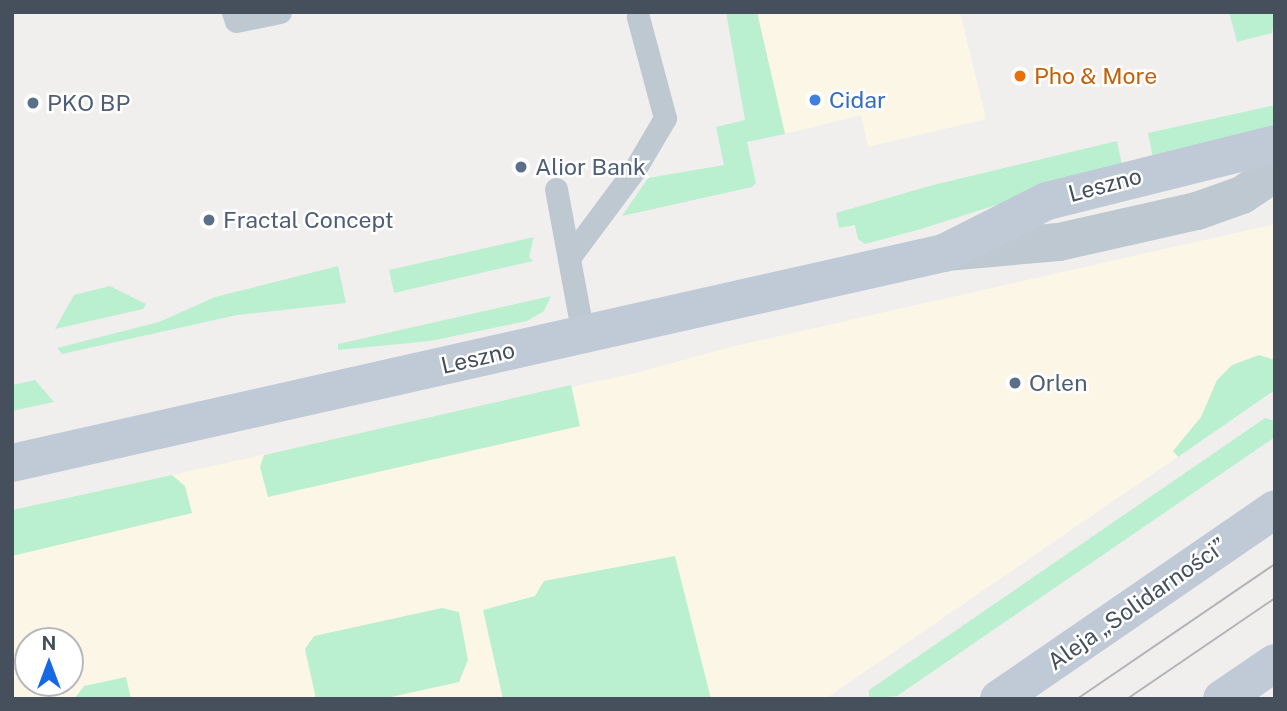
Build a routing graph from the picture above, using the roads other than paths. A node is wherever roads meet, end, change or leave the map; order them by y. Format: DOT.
graph roads {
  1 [pos="233,12"];
  2 [pos="280,12"];
  3 [pos="638,16"];
  4 [pos="1275,144"];
  5 [pos="1275,173"];
  6 [pos="556,189"];
  7 [pos="944,253"];
  8 [pos="571,255"];
  9 [pos="583,334"];
  10 [pos="12,463"];
  11 [pos="1275,509"];
  12 [pos="1275,663"];
  13 [pos="999,699"];
  14 [pos="1222,699"];
  1 -- 2 [label="lane"];
  3 -- 8 [label="lane"];
  4 -- 7 [label="main road, Leszno"];
  5 -- 7 [label="street, Leszno"];
  6 -- 8 [label="lane"];
  7 -- 9 [label="main road, Leszno"];
  8 -- 9 [label="lane"];
  9 -- 10 [label="main road, Leszno"];
  11 -- 13 [label="main road, Aleja „Solidarności”"];
  12 -- 14 [label="main road"];
}
